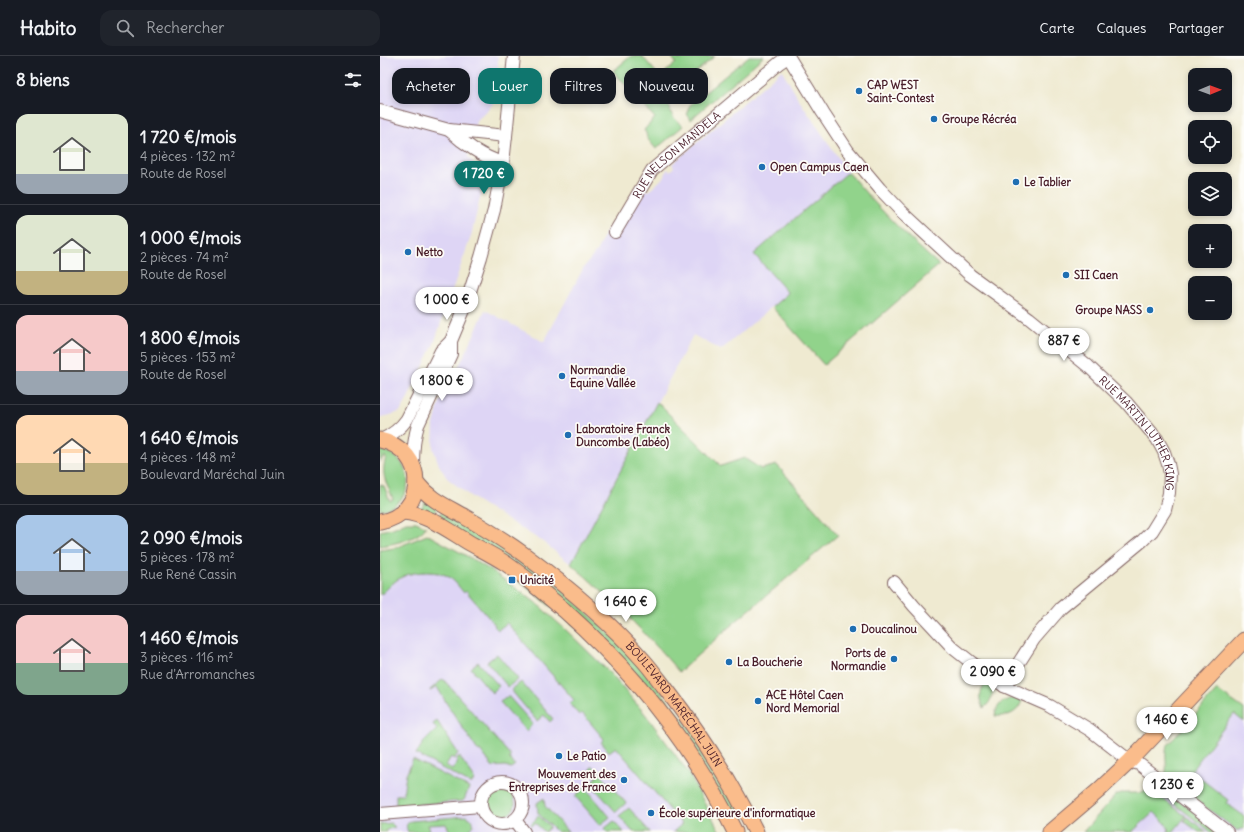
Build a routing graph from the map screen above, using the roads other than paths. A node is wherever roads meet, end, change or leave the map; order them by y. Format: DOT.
graph roads {
  1 [pos="514,56"];
  2 [pos="788,56"];
  3 [pos="380,111"];
  4 [pos="450,130"];
  5 [pos="506,136"];
  6 [pos="502,163"];
  7 [pos="615,232"];
  8 [pos="451,341"];
  9 [pos="380,440"];
  10 [pos="413,465"];
  11 [pos="416,482"];
  12 [pos="403,512"];
  13 [pos="380,522"];
  14 [pos="894,582"];
  15 [pos="1244,640"];
  16 [pos="1004,686"];
  17 [pos="1130,761"];
  18 [pos="481,806"];
  19 [pos="380,814"];
  20 [pos="515,820"];
  21 [pos="497,828"];
  22 [pos="524,832"];
  23 [pos="734,832"];
  24 [pos="756,832"];
  25 [pos="1050,832"];
  26 [pos="1227,832"];
  1 -- 5 [label="street"];
  2 -- 7 [label="street, RUE NELSON MANDELA"];
  2 -- 16 [label="street, RUE MARTIN LUTHER KING"];
  3 -- 4 [label="street"];
  4 -- 5 [label="street"];
  4 -- 6 [label="street"];
  5 -- 6 [label="street"];
  6 -- 8 [label="street"];
  8 -- 9 [label="street"];
  8 -- 10 [label="street"];
  9 -- 10 [label="main road"];
  10 -- 11 [label="main road"];
  11 -- 12 [label="main road"];
  11 -- 24 [label="main road, BOULEVARD MARÉCHAL JUIN"];
  12 -- 13 [label="main road"];
  12 -- 23 [label="main road, BOULEVARD MARÉCHAL JUIN"];
  14 -- 16 [label="street"];
  15 -- 17 [label="main road"];
  16 -- 17 [label="street"];
  17 -- 25 [label="main road"];
  17 -- 26 [label="street"];
  18 -- 19 [label="street"];
  18 -- 20 [label="street"];
  18 -- 21 [label="street"];
  20 -- 21 [label="street"];
  20 -- 22 [label="street"];
}
